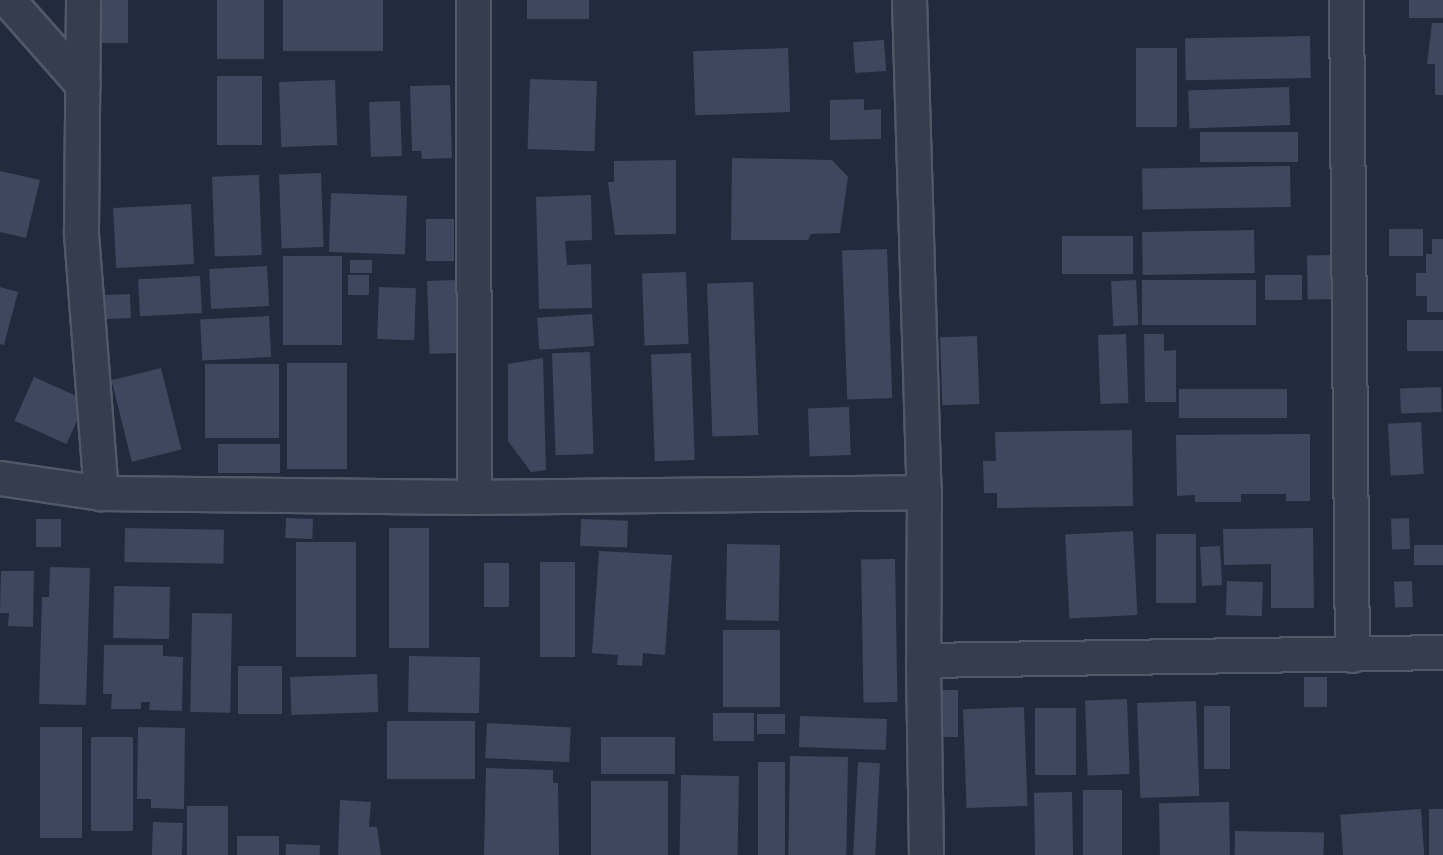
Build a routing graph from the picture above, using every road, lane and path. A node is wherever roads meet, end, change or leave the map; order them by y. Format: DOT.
graph roads {
  1 [pos="8,0"];
  2 [pos="83,0"];
  3 [pos="473,0"];
  4 [pos="909,0"];
  5 [pos="1346,0"];
  6 [pos="83,85"];
  7 [pos="0,478"];
  8 [pos="924,492"];
  9 [pos="101,493"];
  10 [pos="474,496"];
  11 [pos="1443,652"];
  12 [pos="1352,655"];
  13 [pos="923,660"];
  14 [pos="926,855"];
  1 -- 6 [label="street"];
  2 -- 6 [label="street"];
  3 -- 10 [label="street"];
  4 -- 8 [label="street"];
  5 -- 12 [label="street"];
  6 -- 9 [label="street"];
  7 -- 9 [label="street"];
  8 -- 10 [label="street"];
  8 -- 13 [label="street"];
  9 -- 10 [label="street"];
  11 -- 12 [label="street"];
  12 -- 13 [label="street"];
  13 -- 14 [label="street"];
}
